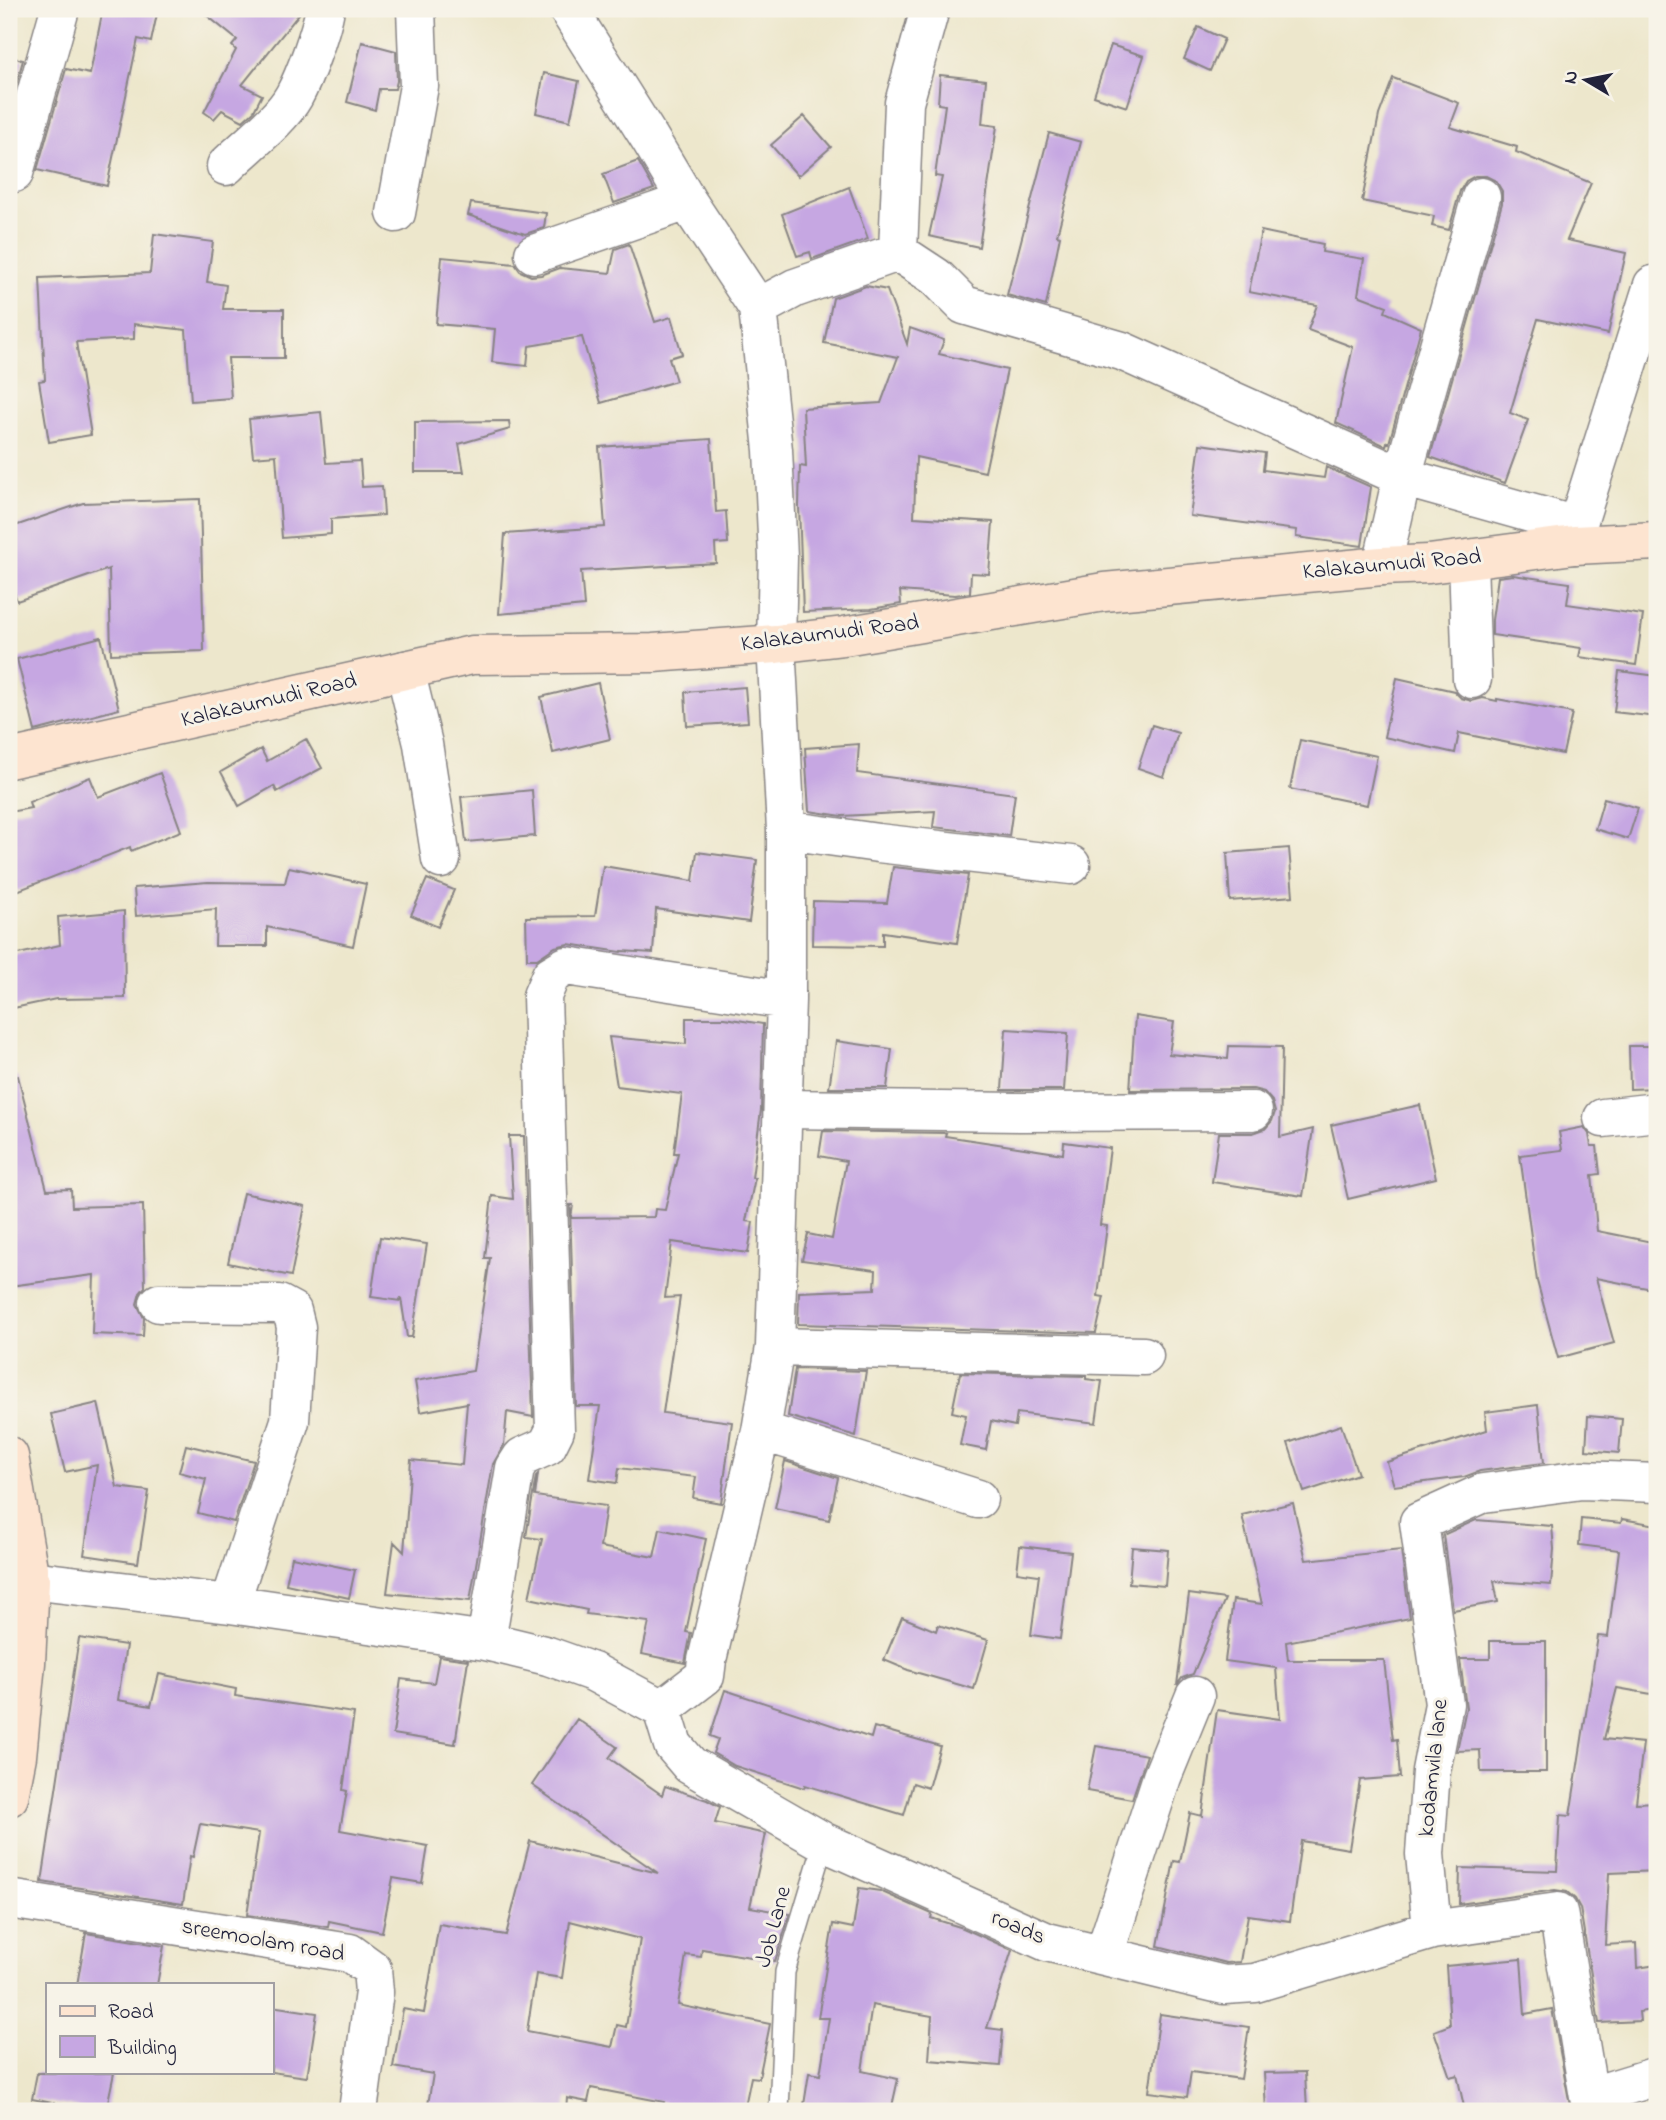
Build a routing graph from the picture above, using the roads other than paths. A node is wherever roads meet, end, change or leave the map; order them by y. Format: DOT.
graph roads {
  1 [pos="60,9"];
  2 [pos="325,9"];
  3 [pos="416,9"];
  4 [pos="568,9"];
  5 [pos="930,9"];
  6 [pos="226,166"];
  7 [pos="9,173"];
  8 [pos="1481,197"];
  9 [pos="687,201"];
  10 [pos="396,213"];
  11 [pos="898,252"];
  12 [pos="534,254"];
  13 [pos="1653,285"];
  14 [pos="758,308"];
  15 [pos="1402,477"];
  16 [pos="1575,536"];
  17 [pos="1657,541"];
  18 [pos="1468,560"];
  19 [pos="1382,566"];
  20 [pos="776,644"];
  21 [pos="405,670"];
  22 [pos="1472,678"];
  23 [pos="9,759"];
  24 [pos="786,830"];
  25 [pos="441,859"];
  26 [pos="1071,865"];
  27 [pos="786,1000"];
  28 [pos="783,1109"];
  29 [pos="1253,1111"];
  30 [pos="1657,1112"];
  31 [pos="1603,1118"];
  32 [pos="159,1303"];
  33 [pos="775,1347"];
  34 [pos="1143,1356"];
  35 [pos="761,1432"];
  36 [pos="9,1456"];
  37 [pos="1657,1483"];
  38 [pos="978,1499"];
  39 [pos="30,1580"];
  40 [pos="230,1604"];
  41 [pos="486,1641"];
  42 [pos="1195,1696"];
  43 [pos="662,1709"];
  44 [pos="13,1755"];
  45 [pos="9,1797"];
  46 [pos="824,1842"];
  47 [pos="9,1899"];
  48 [pos="1432,1930"];
  49 [pos="1104,1955"];
  50 [pos="1657,2076"];
  51 [pos="1592,2104"];
  52 [pos="358,2111"];
  53 [pos="779,2111"];
  1 -- 7 [label="street"];
  2 -- 6 [label="street"];
  3 -- 10 [label="street"];
  4 -- 9 [label="street"];
  5 -- 11 [label="street"];
  8 -- 15 [label="street"];
  9 -- 12 [label="street"];
  9 -- 14 [label="street"];
  11 -- 14 [label="street"];
  11 -- 15 [label="street"];
  13 -- 16 [label="street"];
  14 -- 20 [label="street"];
  15 -- 16 [label="street"];
  15 -- 19 [label="street"];
  16 -- 17 [label="street, Kalakaumudi Road"];
  16 -- 18 [label="street, Kalakaumudi Road"];
  18 -- 19 [label="street, Kalakaumudi Road"];
  18 -- 22 [label="street"];
  19 -- 20 [label="street, Kalakaumudi Road"];
  20 -- 21 [label="street, Kalakaumudi Road"];
  20 -- 24 [label="street"];
  21 -- 23 [label="street, Kalakaumudi Road"];
  21 -- 25 [label="street"];
  24 -- 26 [label="street"];
  24 -- 27 [label="street"];
  27 -- 28 [label="street"];
  27 -- 41 [label="street"];
  28 -- 29 [label="street"];
  28 -- 33 [label="street"];
  30 -- 31 [label="street"];
  32 -- 40 [label="street"];
  33 -- 34 [label="street"];
  33 -- 35 [label="street"];
  35 -- 38 [label="street"];
  35 -- 43 [label="street"];
  36 -- 39 [label="street"];
  37 -- 48 [label="street, kodamvila lane"];
  39 -- 40 [label="street"];
  39 -- 44 [label="street"];
  40 -- 41 [label="street"];
  41 -- 43 [label="street"];
  42 -- 49 [label="street"];
  43 -- 46 [label="street, roads"];
  44 -- 45 [label="street"];
  46 -- 49 [label="street, roads"];
  46 -- 53 [label="lane, Job Lane"];
  47 -- 52 [label="street, sreemoolam road"];
  48 -- 49 [label="street, roads"];
  48 -- 51 [label="street"];
  50 -- 51 [label="street"];
}
